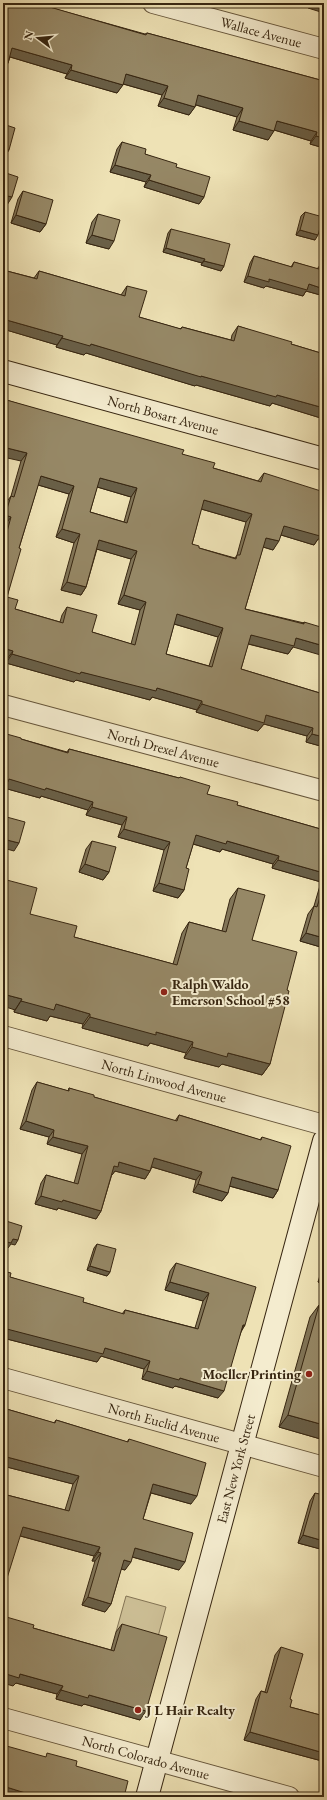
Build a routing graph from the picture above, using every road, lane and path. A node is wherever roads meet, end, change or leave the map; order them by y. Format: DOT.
graph roads {
  1 [pos="153,3"];
  2 [pos="324,49"];
  3 [pos="3,371"];
  4 [pos="324,459"];
  5 [pos="3,705"];
  6 [pos="324,791"];
  7 [pos="3,1036"];
  8 [pos="324,1125"];
  9 [pos="324,1142"];
  10 [pos="3,1378"];
  11 [pos="243,1444"];
  12 [pos="324,1467"];
  13 [pos="3,1718"];
  14 [pos="156,1761"];
  15 [pos="147,1797"];
  16 [pos="289,1797"];
  1 -- 2 [label="street, Wallace Avenue"];
  3 -- 4 [label="main road, North Bosart Avenue"];
  5 -- 6 [label="street, North Drexel Avenue"];
  7 -- 8 [label="street, North Linwood Avenue"];
  9 -- 11 [label="main road, East New York Street"];
  10 -- 11 [label="street, North Euclid Avenue"];
  11 -- 12 [label="street, North Euclid Avenue"];
  11 -- 14 [label="main road, East New York Street"];
  13 -- 14 [label="street, North Colorado Avenue"];
  14 -- 15 [label="main road, East New York Street"];
  14 -- 16 [label="street, North Colorado Avenue"];
}
